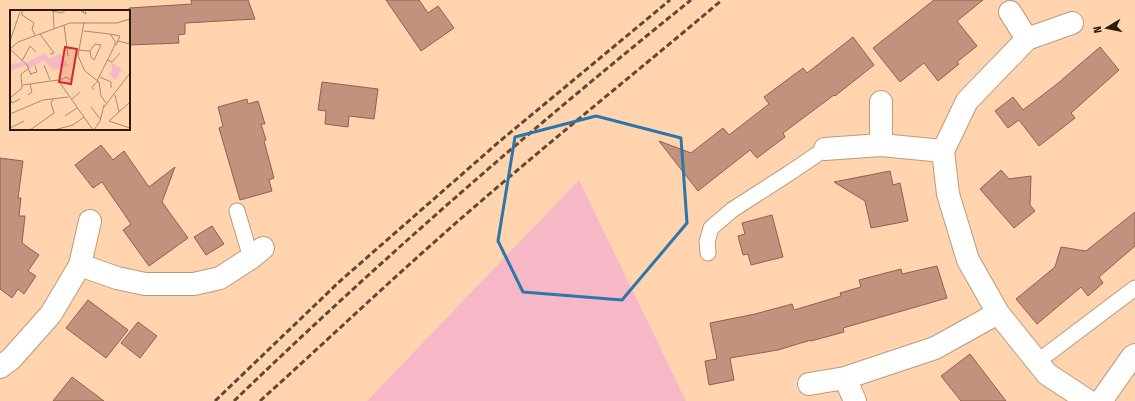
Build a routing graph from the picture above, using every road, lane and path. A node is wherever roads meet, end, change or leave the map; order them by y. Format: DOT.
graph roads {
  1 [pos="1010,12"];
  2 [pos="1072,23"];
  3 [pos="1027,39"];
  4 [pos="881,102"];
  5 [pos="881,145"];
  6 [pos="825,149"];
  7 [pos="943,151"];
  8 [pos="237,211"];
  9 [pos="90,222"];
  10 [pos="257,253"];
  11 [pos="708,253"];
  12 [pos="80,265"];
  13 [pos="1135,288"];
  14 [pos="998,313"];
  15 [pos="1135,355"];
  16 [pos="1037,362"];
  17 [pos="0,367"];
  18 [pos="845,378"];
  19 [pos="809,384"];
  20 [pos="855,401"];
  21 [pos="1088,401"];
  22 [pos="1101,401"];
  1 -- 3 [label="street"];
  2 -- 3 [label="street"];
  3 -- 7 [label="street"];
  4 -- 5 [label="street"];
  5 -- 6 [label="street"];
  5 -- 7 [label="street"];
  6 -- 11 [label="lane"];
  7 -- 14 [label="street"];
  8 -- 10 [label="lane"];
  9 -- 12 [label="street"];
  10 -- 12 [label="street"];
  12 -- 17 [label="street"];
  13 -- 16 [label="lane"];
  14 -- 16 [label="street"];
  14 -- 18 [label="street"];
  15 -- 22 [label="street"];
  16 -- 21 [label="street"];
  18 -- 19 [label="street"];
  18 -- 20 [label="street"];
}
